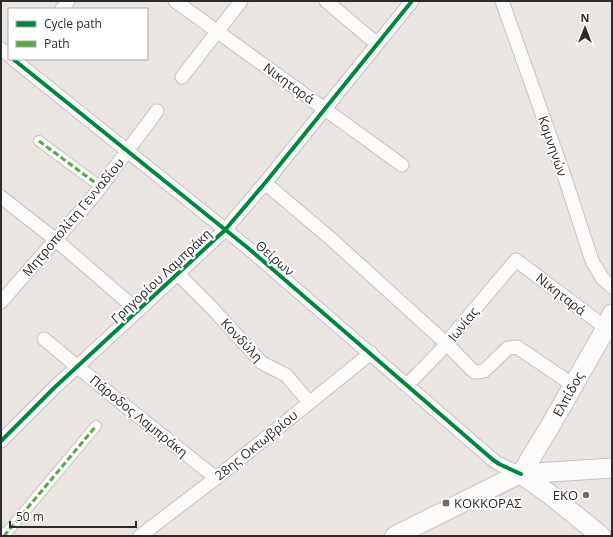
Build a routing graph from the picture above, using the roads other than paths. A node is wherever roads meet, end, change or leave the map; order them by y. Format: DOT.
graph roads {
  1 [pos="175,1"];
  2 [pos="241,1"];
  3 [pos="326,1"];
  4 [pos="412,1"];
  5 [pos="502,1"];
  6 [pos="217,31"];
  7 [pos="377,44"];
  8 [pos="19,61"];
  9 [pos="182,77"];
  10 [pos="325,109"];
  11 [pos="157,111"];
  12 [pos="39,141"];
  13 [pos="127,150"];
  14 [pos="402,165"];
  15 [pos="265,183"];
  16 [pos="101,187"];
  17 [pos="1,197"];
  18 [pos="225,230"];
  19 [pos="56,240"];
  20 [pos="516,260"];
  21 [pos="178,274"];
  22 [pos="612,287"];
  23 [pos="1,302"];
  24 [pos="138,311"];
  25 [pos="610,321"];
  26 [pos="44,339"];
  27 [pos="447,344"];
  28 [pos="371,353"];
  29 [pos="77,367"];
  30 [pos="406,385"];
  31 [pos="573,385"];
  32 [pos="309,402"];
  33 [pos="96,426"];
  34 [pos="1,441"];
  35 [pos="612,468"];
  36 [pos="521,474"];
  37 [pos="216,478"];
  38 [pos="1,534"];
  39 [pos="4,536"];
  40 [pos="140,536"];
  41 [pos="395,536"];
  42 [pos="601,536"];
  1 -- 6 [label="street, Νικηταρά"];
  2 -- 6 [label="street"];
  3 -- 7 [label="street"];
  4 -- 7 [label="street, Γρηγορίου Λαμπράκη"];
  5 -- 22 [label="street, Κομνηνών"];
  6 -- 9 [label="street"];
  6 -- 10 [label="street, Νικηταρά"];
  7 -- 10 [label="street, Γρηγορίου Λαμπράκη"];
  8 -- 13 [label="street, Θείρων"];
  10 -- 14 [label="street, Νικηταρά"];
  10 -- 15 [label="street, Γρηγορίου Λαμπράκη"];
  11 -- 13 [label="street, Μητροπολίτη Γενναδίου"];
  12 -- 16 [label="street"];
  13 -- 16 [label="street, Μητροπολίτη Γενναδίου"];
  13 -- 18 [label="street, Θείρων"];
  15 -- 18 [label="street, Γρηγορίου Λαμπράκη"];
  15 -- 27 [label="street"];
  16 -- 19 [label="street, Μητροπολίτη Γενναδίου"];
  17 -- 19 [label="street"];
  18 -- 21 [label="street, Γρηγορίου Λαμπράκη"];
  18 -- 28 [label="street, Θείρων"];
  19 -- 23 [label="street, Μητροπολίτη Γενναδίου"];
  19 -- 24 [label="street"];
  20 -- 25 [label="street, Νικηταρά"];
  20 -- 27 [label="street, Ιωνίας"];
  21 -- 24 [label="street, Γρηγορίου Λαμπράκη"];
  21 -- 32 [label="street, Κονδύλη"];
  24 -- 29 [label="street, Γρηγορίου Λαμπράκη"];
  25 -- 31 [label="main road, Ελπίδος"];
  26 -- 29 [label="street, Πάροδος Λαμπράκη"];
  27 -- 30 [label="street, Ιωνίας"];
  27 -- 31 [label="street"];
  28 -- 30 [label="street, Θείρων"];
  28 -- 32 [label="street, 28ης Οκτωβρίου"];
  29 -- 34 [label="street, Γρηγορίου Λαμπράκη"];
  29 -- 37 [label="street, Πάροδος Λαμπράκη"];
  30 -- 36 [label="street, Θείρων"];
  31 -- 36 [label="main road, Ελπίδος"];
  32 -- 37 [label="street, 28ης Οκτωβρίου"];
  33 -- 39 [label="street"];
  35 -- 36 [label="main road"];
  36 -- 41 [label="main road"];
  36 -- 42 [label="main road"];
  37 -- 40 [label="street, 28ης Οκτωβρίου"];
  38 -- 39 [label="street"];
}
